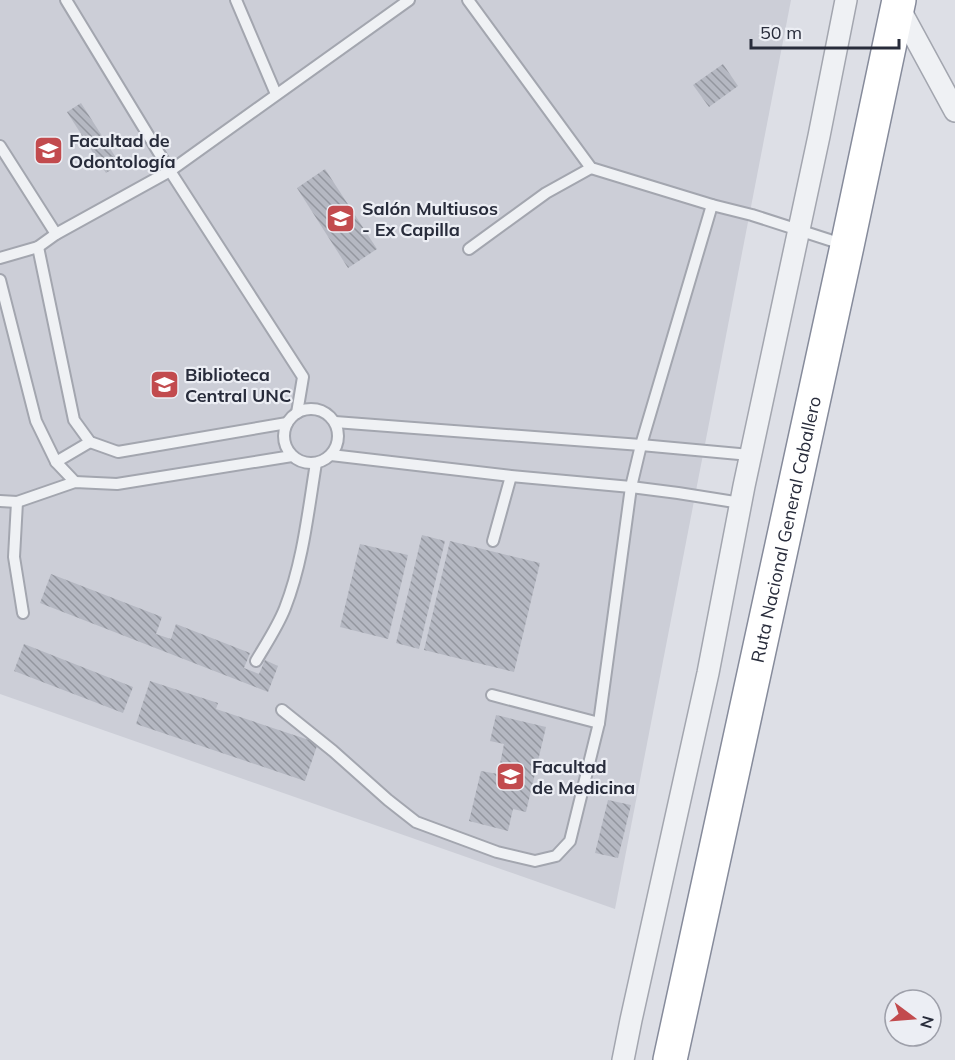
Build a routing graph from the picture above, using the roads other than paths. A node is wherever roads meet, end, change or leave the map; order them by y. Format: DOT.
graph roads {
  1 [pos="66,0"];
  2 [pos="236,0"];
  3 [pos="409,0"];
  4 [pos="468,0"];
  5 [pos="846,0"];
  6 [pos="898,3"];
  7 [pos="276,94"];
  8 [pos="955,111"];
  9 [pos="0,146"];
  10 [pos="591,168"];
  11 [pos="170,171"];
  12 [pos="712,205"];
  13 [pos="798,230"];
  14 [pos="56,234"];
  15 [pos="847,246"];
  16 [pos="38,247"];
  17 [pos="470,249"];
  18 [pos="0,258"];
  19 [pos="0,280"];
  20 [pos="297,412"];
  21 [pos="335,422"];
  22 [pos="286,423"];
  23 [pos="90,442"];
  24 [pos="641,445"];
  25 [pos="332,455"];
  26 [pos="750,455"];
  27 [pos="292,456"];
  28 [pos="56,462"];
  29 [pos="316,463"];
  30 [pos="511,476"];
  31 [pos="75,482"];
  32 [pos="631,488"];
  33 [pos="0,501"];
  34 [pos="17,502"];
  35 [pos="741,503"];
  36 [pos="493,541"];
  37 [pos="23,613"];
  38 [pos="256,661"];
  39 [pos="492,694"];
  40 [pos="282,710"];
  41 [pos="599,723"];
  42 [pos="623,1060"];
  43 [pos="670,1060"];
  1 -- 11 [label="lane"];
  2 -- 7 [label="lane"];
  3 -- 7 [label="lane"];
  4 -- 10 [label="lane"];
  5 -- 13 [label="street"];
  6 -- 8 [label="street"];
  6 -- 15 [label="highway, Ruta Nacional General Caballero"];
  7 -- 11 [label="lane"];
  9 -- 14 [label="lane"];
  10 -- 12 [label="lane"];
  10 -- 17 [label="lane"];
  11 -- 14 [label="lane"];
  11 -- 20 [label="lane"];
  12 -- 13 [label="lane"];
  12 -- 24 [label="lane"];
  13 -- 15 [label="lane"];
  13 -- 26 [label="street"];
  14 -- 16 [label="lane"];
  15 -- 43 [label="highway, Ruta Nacional General Caballero"];
  16 -- 18 [label="lane"];
  16 -- 23 [label="lane"];
  19 -- 28 [label="lane"];
  20 -- 21 [label="lane"];
  20 -- 22 [label="lane"];
  21 -- 24 [label="lane"];
  21 -- 25 [label="lane"];
  22 -- 23 [label="lane"];
  22 -- 27 [label="lane"];
  23 -- 28 [label="lane"];
  24 -- 26 [label="lane"];
  24 -- 32 [label="lane"];
  25 -- 29 [label="lane"];
  25 -- 30 [label="lane"];
  26 -- 35 [label="street"];
  27 -- 29 [label="lane"];
  27 -- 31 [label="lane"];
  28 -- 31 [label="lane"];
  29 -- 38 [label="lane"];
  30 -- 32 [label="lane"];
  30 -- 36 [label="lane"];
  31 -- 34 [label="lane"];
  32 -- 35 [label="lane"];
  32 -- 41 [label="lane"];
  33 -- 34 [label="lane"];
  34 -- 37 [label="lane"];
  35 -- 42 [label="street"];
  39 -- 41 [label="lane"];
  40 -- 41 [label="lane"];
}
